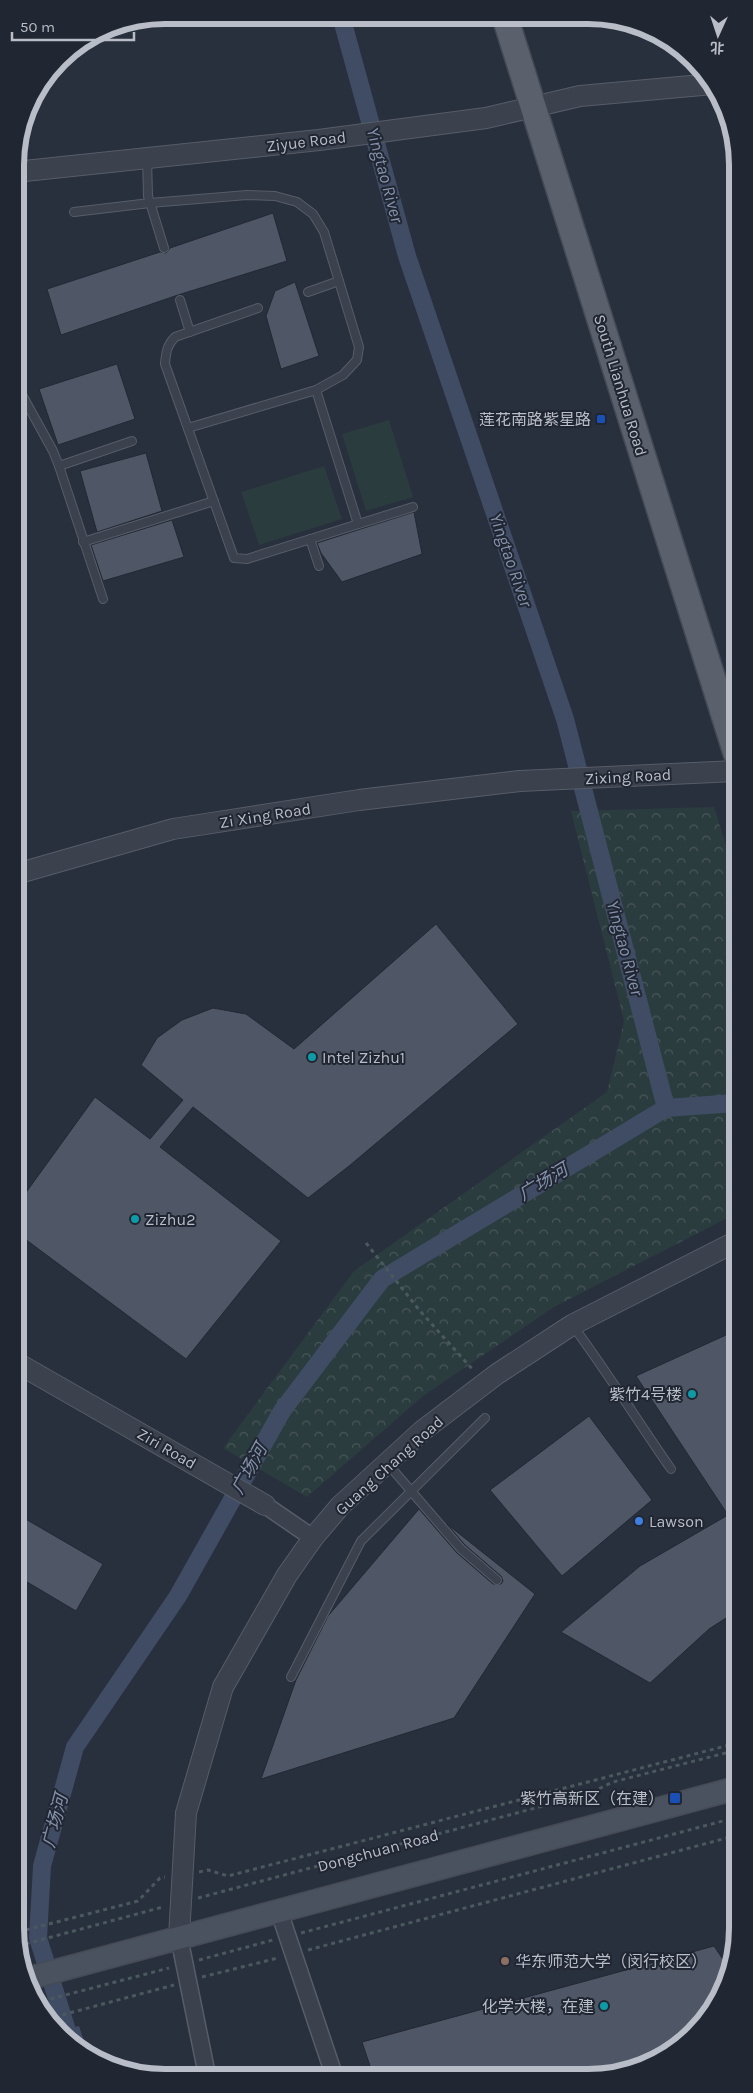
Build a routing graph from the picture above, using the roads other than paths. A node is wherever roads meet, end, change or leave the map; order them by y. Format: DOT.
graph roads {
  1 [pos="508,24"];
  2 [pos="704,85"];
  3 [pos="535,108"];
  4 [pos="147,158"];
  5 [pos="24,171"];
  6 [pos="150,203"];
  7 [pos="74,212"];
  8 [pos="164,248"];
  9 [pos="339,281"];
  10 [pos="308,292"];
  11 [pos="180,300"];
  12 [pos="258,308"];
  13 [pos="190,332"];
  14 [pos="316,390"];
  15 [pos="24,398"];
  16 [pos="188,428"];
  17 [pos="132,440"];
  18 [pos="60,466"];
  19 [pos="214,501"];
  20 [pos="413,506"];
  21 [pos="358,524"];
  22 [pos="310,539"];
  23 [pos="83,542"];
  24 [pos="319,566"];
  25 [pos="102,599"];
  26 [pos="729,731"];
  27 [pos="729,771"];
  28 [pos="520,781"];
  29 [pos="24,872"];
  30 [pos="729,1245"];
  31 [pos="572,1325"];
  32 [pos="24,1367"];
  33 [pos="485,1418"];
  34 [pos="387,1464"];
  35 [pos="671,1468"];
  36 [pos="411,1491"];
  37 [pos="265,1504"];
  38 [pos="313,1538"];
  39 [pos="497,1580"];
  40 [pos="291,1677"];
  41 [pos="729,1790"];
  42 [pos="279,1911"];
  43 [pos="179,1937"];
  44 [pos="33,1977"];
  45 [pos="206,2069"];
  46 [pos="332,2069"];
  1 -- 3 [label="main road, South Lianhua Road"];
  2 -- 3 [label="street, Ziyue Road"];
  3 -- 4 [label="street, Ziyue Road"];
  3 -- 26 [label="main road, South Lianhua Road"];
  4 -- 5 [label="street, Ziyue Road"];
  4 -- 6 [label="lane"];
  6 -- 7 [label="lane"];
  6 -- 8 [label="lane"];
  6 -- 9 [label="lane"];
  9 -- 10 [label="lane"];
  9 -- 14 [label="lane"];
  11 -- 13 [label="lane"];
  12 -- 13 [label="lane"];
  13 -- 16 [label="lane"];
  14 -- 16 [label="lane"];
  14 -- 21 [label="lane"];
  15 -- 18 [label="lane"];
  16 -- 19 [label="lane"];
  17 -- 18 [label="lane"];
  18 -- 23 [label="lane"];
  19 -- 22 [label="lane"];
  19 -- 23 [label="lane"];
  20 -- 21 [label="lane"];
  21 -- 22 [label="lane"];
  22 -- 24 [label="lane"];
  23 -- 25 [label="lane"];
  27 -- 28 [label="street, Zixing Road"];
  28 -- 29 [label="street, Zi Xing Road"];
  30 -- 31 [label="street, Guang Chang Road"];
  31 -- 34 [label="street, Guang Chang Road"];
  31 -- 35 [label="lane"];
  32 -- 37 [label="street, Ziri Road"];
  33 -- 36 [label="lane"];
  34 -- 36 [label="lane"];
  34 -- 38 [label="street, Guang Chang Road"];
  36 -- 39 [label="lane"];
  36 -- 40 [label="lane"];
  37 -- 38 [label="street, Ziri Road"];
  38 -- 43 [label="street, Guang Chang Road"];
  41 -- 42 [label="main road, Dongchuan Road"];
  42 -- 43 [label="main road, Dongchuan Road"];
  42 -- 46 [label="street"];
  43 -- 44 [label="main road, Dongchuan Road"];
  43 -- 45 [label="street"];
}
